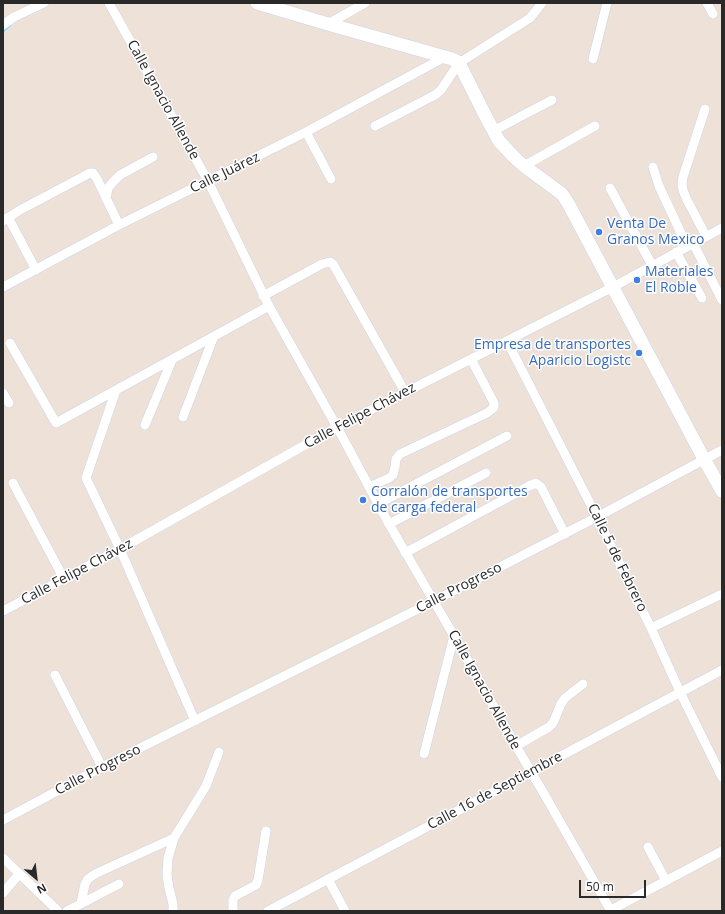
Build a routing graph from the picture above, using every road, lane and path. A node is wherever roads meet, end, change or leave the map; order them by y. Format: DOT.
graph roads {
  1 [pos="44,3"];
  2 [pos="110,3"];
  3 [pos="257,3"];
  4 [pos="365,3"];
  5 [pos="542,3"];
  6 [pos="607,3"];
  7 [pos="707,3"];
  8 [pos="713,14"];
  9 [pos="328,24"];
  10 [pos="3,25"];
  11 [pos="445,57"];
  12 [pos="593,59"];
  13 [pos="459,63"];
  14 [pos="552,100"];
  15 [pos="705,109"];
  16 [pos="375,126"];
  17 [pos="595,126"];
  18 [pos="493,131"];
  19 [pos="306,132"];
  20 [pos="153,157"];
  21 [pos="524,166"];
  22 [pos="653,167"];
  23 [pos="331,179"];
  24 [pos="208,181"];
  25 [pos="610,188"];
  26 [pos="106,199"];
  27 [pos="5,219"];
  28 [pos="119,225"];
  29 [pos="722,228"];
  30 [pos="706,236"];
  31 [pos="690,244"];
  32 [pos="676,252"];
  33 [pos="652,265"];
  34 [pos="36,270"];
  35 [pos="613,286"];
  36 [pos="3,287"];
  37 [pos="263,296"];
  38 [pos="702,298"];
  39 [pos="722,300"];
  40 [pos="269,306"];
  41 [pos="214,336"];
  42 [pos="506,341"];
  43 [pos="10,343"];
  44 [pos="471,359"];
  45 [pos="172,360"];
  46 [pos="116,390"];
  47 [pos="405,392"];
  48 [pos="3,393"];
  49 [pos="9,403"];
  50 [pos="183,417"];
  51 [pos="145,425"];
  52 [pos="336,427"];
  53 [pos="507,436"];
  54 [pos="722,450"];
  55 [pos="704,459"];
  56 [pos="486,473"];
  57 [pos="13,483"];
  58 [pos="369,487"];
  59 [pos="722,490"];
  60 [pos="378,504"];
  61 [pos="596,517"];
  62 [pos="389,524"];
  63 [pos="565,534"];
  64 [pos="120,549"];
  65 [pos="405,553"];
  66 [pos="64,578"];
  67 [pos="722,594"];
  68 [pos="434,601"];
  69 [pos="3,611"];
  70 [pos="651,628"];
  71 [pos="454,636"];
  72 [pos="722,670"];
  73 [pos="55,675"];
  74 [pos="583,684"];
  75 [pos="680,692"];
  76 [pos="195,722"];
  77 [pos="516,746"];
  78 [pos="219,752"];
  79 [pos="424,754"];
  80 [pos="102,767"];
  81 [pos="531,772"];
  82 [pos="722,777"];
  83 [pos="3,820"];
  84 [pos="266,831"];
  85 [pos="174,838"];
  86 [pos="648,847"];
  87 [pos="722,852"];
  88 [pos="3,858"];
  89 [pos="19,874"];
  90 [pos="328,879"];
  91 [pos="666,881"];
  92 [pos="119,884"];
  93 [pos="3,893"];
  94 [pos="81,903"];
  95 [pos="58,911"];
  96 [pos="67,911"];
  97 [pos="173,911"];
  98 [pos="233,911"];
  99 [pos="268,911"];
  100 [pos="345,911"];
  101 [pos="611,911"];
  1 -- 10 [label="street"];
  2 -- 24 [label="street, Calle Ignacio Allende"];
  3 -- 9 [label="main road"];
  4 -- 9 [label="street"];
  5 -- 13 [label="street"];
  6 -- 12 [label="street"];
  7 -- 8 [label="street"];
  9 -- 11 [label="main road"];
  11 -- 13 [label="main road"];
  11 -- 19 [label="street, Calle Juárez"];
  13 -- 16 [label="street"];
  13 -- 18 [label="main road"];
  14 -- 18 [label="street"];
  15 -- 30 [label="street"];
  17 -- 21 [label="street"];
  18 -- 21 [label="main road"];
  19 -- 23 [label="street"];
  19 -- 24 [label="street, Calle Juárez"];
  20 -- 26 [label="street"];
  21 -- 35 [label="main road"];
  22 -- 31 [label="street"];
  24 -- 28 [label="street, Calle Juárez"];
  24 -- 37 [label="street, Calle Ignacio Allende"];
  25 -- 33 [label="street"];
  26 -- 27 [label="street"];
  26 -- 28 [label="street"];
  27 -- 34 [label="street"];
  28 -- 34 [label="street, Calle Juárez"];
  29 -- 30 [label="street, Calle Felipe Chávez"];
  30 -- 31 [label="street, Calle Felipe Chávez"];
  31 -- 32 [label="street, Calle Felipe Chávez"];
  31 -- 39 [label="street"];
  32 -- 33 [label="street, Calle Felipe Chávez"];
  32 -- 38 [label="street"];
  33 -- 35 [label="street, Calle Felipe Chávez"];
  34 -- 36 [label="street, Calle Juárez"];
  35 -- 42 [label="street, Calle Felipe Chávez"];
  35 -- 55 [label="main road"];
  37 -- 40 [label="street, Calle Ignacio Allende"];
  37 -- 47 [label="street"];
  40 -- 41 [label="street"];
  40 -- 52 [label="street, Calle Ignacio Allende"];
  41 -- 45 [label="street"];
  41 -- 50 [label="street"];
  42 -- 44 [label="street, Calle Felipe Chávez"];
  42 -- 61 [label="street, Calle 5 de Febrero"];
  43 -- 46 [label="street"];
  44 -- 47 [label="street, Calle Felipe Chávez"];
  44 -- 58 [label="street"];
  45 -- 46 [label="street"];
  45 -- 51 [label="street"];
  46 -- 64 [label="street"];
  47 -- 52 [label="street, Calle Felipe Chávez"];
  48 -- 49 [label="street"];
  52 -- 58 [label="street, Calle Ignacio Allende"];
  52 -- 64 [label="street, Calle Felipe Chávez"];
  53 -- 60 [label="street"];
  54 -- 55 [label="street, Calle Progreso"];
  55 -- 59 [label="main road"];
  55 -- 61 [label="street, Calle Progreso"];
  56 -- 62 [label="street"];
  57 -- 66 [label="street"];
  58 -- 60 [label="street, Calle Ignacio Allende"];
  60 -- 62 [label="street, Calle Ignacio Allende"];
  61 -- 63 [label="street, Calle Progreso"];
  61 -- 70 [label="street, Calle 5 de Febrero"];
  62 -- 65 [label="street, Calle Ignacio Allende"];
  63 -- 65 [label="street"];
  63 -- 68 [label="street, Calle Progreso"];
  64 -- 66 [label="street, Calle Felipe Chávez"];
  64 -- 76 [label="street"];
  65 -- 68 [label="street, Calle Ignacio Allende"];
  66 -- 69 [label="street, Calle Felipe Chávez"];
  67 -- 70 [label="street"];
  68 -- 71 [label="street, Calle Ignacio Allende"];
  68 -- 76 [label="street, Calle Progreso"];
  70 -- 75 [label="street, Calle 5 de Febrero"];
  71 -- 77 [label="street, Calle Ignacio Allende"];
  71 -- 79 [label="street"];
  72 -- 75 [label="street, Calle 16 de Septiembre"];
  73 -- 80 [label="street"];
  74 -- 77 [label="street"];
  75 -- 81 [label="street, Calle 16 de Septiembre"];
  75 -- 82 [label="street, Calle 5 de Febrero"];
  76 -- 80 [label="street, Calle Progreso"];
  77 -- 81 [label="street, Calle Ignacio Allende"];
  78 -- 85 [label="street"];
  80 -- 83 [label="street, Calle Progreso"];
  81 -- 90 [label="street, Calle 16 de Septiembre"];
  81 -- 101 [label="street, Calle Ignacio Allende"];
  84 -- 98 [label="street"];
  85 -- 94 [label="street"];
  85 -- 97 [label="street"];
  86 -- 91 [label="street"];
  87 -- 91 [label="street"];
  88 -- 89 [label="street"];
  89 -- 93 [label="street"];
  89 -- 95 [label="street"];
  90 -- 99 [label="street, Calle 16 de Septiembre"];
  90 -- 100 [label="street"];
  91 -- 101 [label="street"];
  92 -- 94 [label="street"];
  94 -- 96 [label="street"];
}
